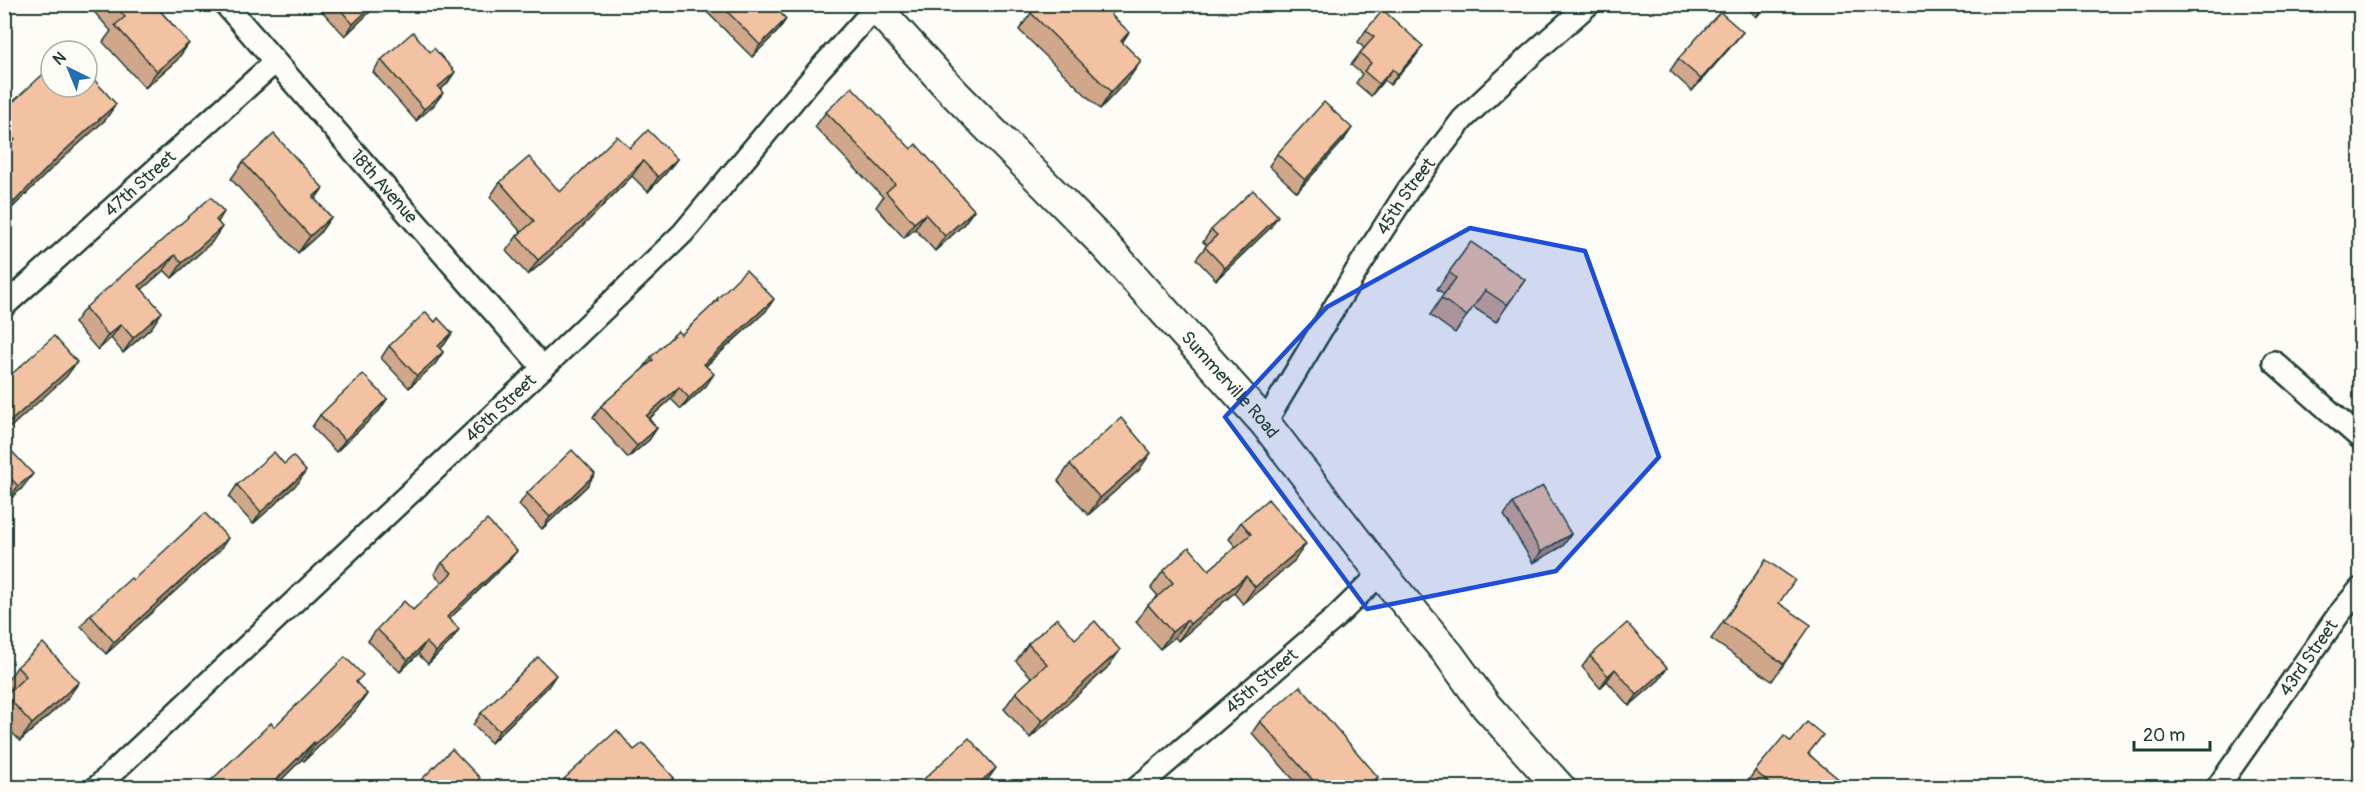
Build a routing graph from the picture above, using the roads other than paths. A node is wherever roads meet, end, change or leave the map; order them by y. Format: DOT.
graph roads {
  1 [pos="225,4"];
  2 [pos="1589,4"];
  3 [pos="876,5"];
  4 [pos="275,62"];
  5 [pos="4,306"];
  6 [pos="2274,362"];
  7 [pos="543,368"];
  8 [pos="1265,423"];
  9 [pos="2361,438"];
  10 [pos="1381,573"];
  11 [pos="2361,589"];
  12 [pos="96,788"];
  13 [pos="1137,788"];
  14 [pos="1560,788"];
  15 [pos="2217,788"];
  1 -- 4 [label="street, 18th Avenue"];
  2 -- 8 [label="street, 45th Street"];
  3 -- 7 [label="street, 46th Street"];
  3 -- 8 [label="main road, Summerville Road"];
  4 -- 5 [label="street, 47th Street"];
  4 -- 7 [label="street, 18th Avenue"];
  6 -- 9 [label="street"];
  7 -- 12 [label="street, 46th Street"];
  8 -- 10 [label="main road, Summerville Road"];
  10 -- 13 [label="street, 45th Street"];
  10 -- 14 [label="main road, Summerville Road"];
  11 -- 15 [label="street, 43rd Street"];
}
